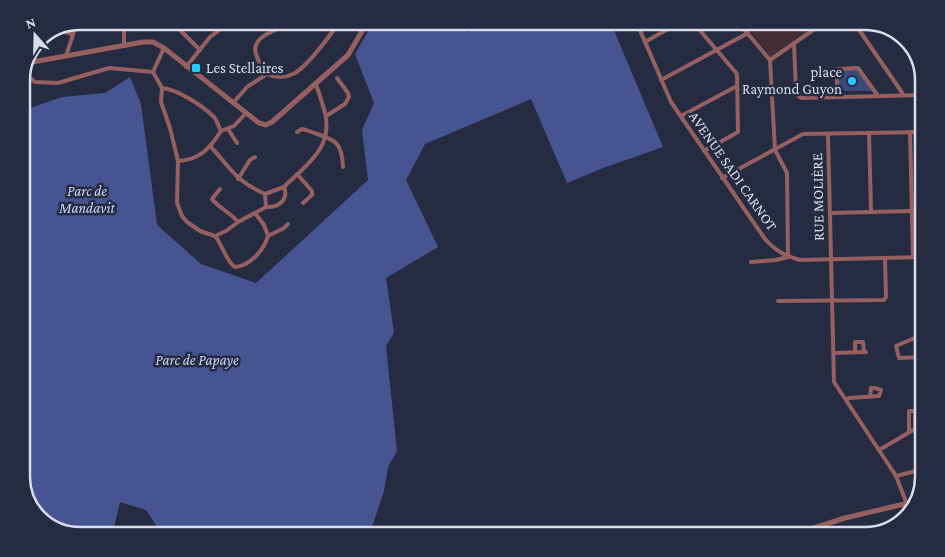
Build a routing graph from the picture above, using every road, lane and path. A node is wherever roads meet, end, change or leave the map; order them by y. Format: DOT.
graph roads {
  1 [pos="124,30"];
  2 [pos="180,30"];
  3 [pos="220,30"];
  4 [pos="278,30"];
  5 [pos="333,30"];
  6 [pos="363,30"];
  7 [pos="640,30"];
  8 [pos="666,30"];
  9 [pos="700,30"];
  10 [pos="745,30"];
  11 [pos="813,30"];
  12 [pos="859,30"];
  13 [pos="74,31"];
  14 [pos="66,32"];
  15 [pos="748,33"];
  16 [pos="72,34"];
  17 [pos="645,42"];
  18 [pos="794,43"];
  19 [pos="124,46"];
  20 [pos="164,48"];
  21 [pos="200,50"];
  22 [pos="717,50"];
  23 [pos="66,56"];
  24 [pos="770,60"];
  25 [pos="34,62"];
  26 [pos="186,67"];
  27 [pos="153,72"];
  28 [pos="267,74"];
  29 [pos="30,77"];
  30 [pos="337,78"];
  31 [pos="661,80"];
  32 [pos="315,83"];
  33 [pos="737,86"];
  34 [pos="162,88"];
  35 [pos="903,94"];
  36 [pos="915,95"];
  37 [pos="878,96"];
  38 [pos="837,97"];
  39 [pos="233,103"];
  40 [pos="246,114"];
  41 [pos="326,116"];
  42 [pos="681,116"];
  43 [pos="228,129"];
  44 [pos="221,131"];
  45 [pos="298,132"];
  46 [pos="910,132"];
  47 [pos="915,132"];
  48 [pos="869,133"];
  49 [pos="828,134"];
  50 [pos="326,137"];
  51 [pos="237,143"];
  52 [pos="210,146"];
  53 [pos="775,150"];
  54 [pos="704,151"];
  55 [pos="255,157"];
  56 [pos="178,161"];
  57 [pos="343,167"];
  58 [pos="297,174"];
  59 [pos="722,178"];
  60 [pos="238,179"];
  61 [pos="284,187"];
  62 [pos="220,189"];
  63 [pos="265,194"];
  64 [pos="303,203"];
  65 [pos="266,207"];
  66 [pos="871,211"];
  67 [pos="912,211"];
  68 [pos="254,213"];
  69 [pos="830,213"];
  70 [pos="238,222"];
  71 [pos="288,224"];
  72 [pos="215,236"];
  73 [pos="268,236"];
  74 [pos="788,257"];
  75 [pos="913,257"];
  76 [pos="886,258"];
  77 [pos="831,259"];
  78 [pos="751,262"];
  79 [pos="778,301"];
  80 [pos="832,301"];
  81 [pos="915,338"];
  82 [pos="855,352"];
  83 [pos="834,353"];
  84 [pos="915,357"];
  85 [pos="870,397"];
  86 [pos="846,400"];
  87 [pos="909,431"];
  88 [pos="879,450"];
  89 [pos="915,471"];
  90 [pos="896,476"];
  91 [pos="907,504"];
  92 [pos="817,527"];
  1 -- 19 [label="street"];
  2 -- 21 [label="street"];
  3 -- 21 [label="street"];
  4 -- 28 [label="street"];
  5 -- 28 [label="street"];
  6 -- 32 [label="street"];
  7 -- 17 [label="street, AVENUE SADI CARNOT"];
  8 -- 17 [label="street"];
  9 -- 22 [label="street"];
  10 -- 15 [label="street"];
  11 -- 18 [label="street"];
  12 -- 35 [label="street"];
  13 -- 16 [label="street"];
  14 -- 16 [label="street"];
  15 -- 22 [label="street"];
  15 -- 24 [label="street"];
  16 -- 23 [label="street"];
  17 -- 31 [label="street, AVENUE SADI CARNOT"];
  18 -- 24 [label="street"];
  18 -- 38 [label="street"];
  19 -- 20 [label="street"];
  19 -- 23 [label="street"];
  20 -- 26 [label="street"];
  20 -- 27 [label="street"];
  21 -- 26 [label="street"];
  22 -- 31 [label="street"];
  22 -- 33 [label="street"];
  23 -- 25 [label="street"];
  24 -- 53 [label="street"];
  26 -- 39 [label="street"];
  27 -- 29 [label="street"];
  27 -- 34 [label="street"];
  28 -- 39 [label="street"];
  30 -- 41 [label="street"];
  31 -- 42 [label="street, AVENUE SADI CARNOT"];
  32 -- 40 [label="street"];
  32 -- 41 [label="street"];
  33 -- 42 [label="street"];
  33 -- 54 [label="street"];
  34 -- 44 [label="street"];
  34 -- 56 [label="street"];
  35 -- 36 [label="street"];
  35 -- 37 [label="street"];
  37 -- 38 [label="street"];
  37 -- 38 [label="street"];
  39 -- 40 [label="street"];
  40 -- 43 [label="street"];
  41 -- 50 [label="street"];
  42 -- 54 [label="street, AVENUE SADI CARNOT"];
  43 -- 44 [label="street"];
  43 -- 51 [label="street"];
  44 -- 52 [label="street"];
  45 -- 50 [label="street"];
  46 -- 47 [label="street"];
  46 -- 48 [label="street"];
  46 -- 67 [label="street"];
  48 -- 49 [label="street"];
  48 -- 66 [label="street"];
  49 -- 53 [label="street"];
  49 -- 69 [label="street, RUE MOLIÈRE"];
  50 -- 57 [label="street"];
  50 -- 58 [label="street"];
  52 -- 56 [label="street"];
  52 -- 60 [label="street"];
  53 -- 59 [label="street"];
  53 -- 74 [label="street"];
  54 -- 59 [label="street, AVENUE SADI CARNOT"];
  55 -- 60 [label="street"];
  56 -- 72 [label="street"];
  58 -- 61 [label="street"];
  58 -- 64 [label="street"];
  59 -- 74 [label="street, AVENUE SADI CARNOT"];
  60 -- 63 [label="street"];
  61 -- 63 [label="street"];
  61 -- 65 [label="street"];
  62 -- 70 [label="street"];
  63 -- 65 [label="street"];
  65 -- 68 [label="street"];
  66 -- 67 [label="street"];
  66 -- 69 [label="street"];
  67 -- 75 [label="street"];
  68 -- 70 [label="street"];
  68 -- 73 [label="street"];
  69 -- 77 [label="street, RUE MOLIÈRE"];
  70 -- 72 [label="street"];
  71 -- 73 [label="street"];
  72 -- 73 [label="street"];
  74 -- 77 [label="street"];
  74 -- 78 [label="street"];
  75 -- 76 [label="street"];
  76 -- 77 [label="street"];
  76 -- 80 [label="street"];
  77 -- 80 [label="street, RUE MOLIÈRE"];
  79 -- 80 [label="street"];
  80 -- 83 [label="street, RUE MOLIÈRE"];
  81 -- 84 [label="street"];
  82 -- 82 [label="street"];
  82 -- 83 [label="street"];
  83 -- 86 [label="street, RUE MOLIÈRE"];
  85 -- 86 [label="street"];
  86 -- 88 [label="street"];
  87 -- 87 [label="street"];
  87 -- 88 [label="street"];
  88 -- 90 [label="street"];
  89 -- 90 [label="street"];
  90 -- 91 [label="street"];
  91 -- 92 [label="street"];
}
